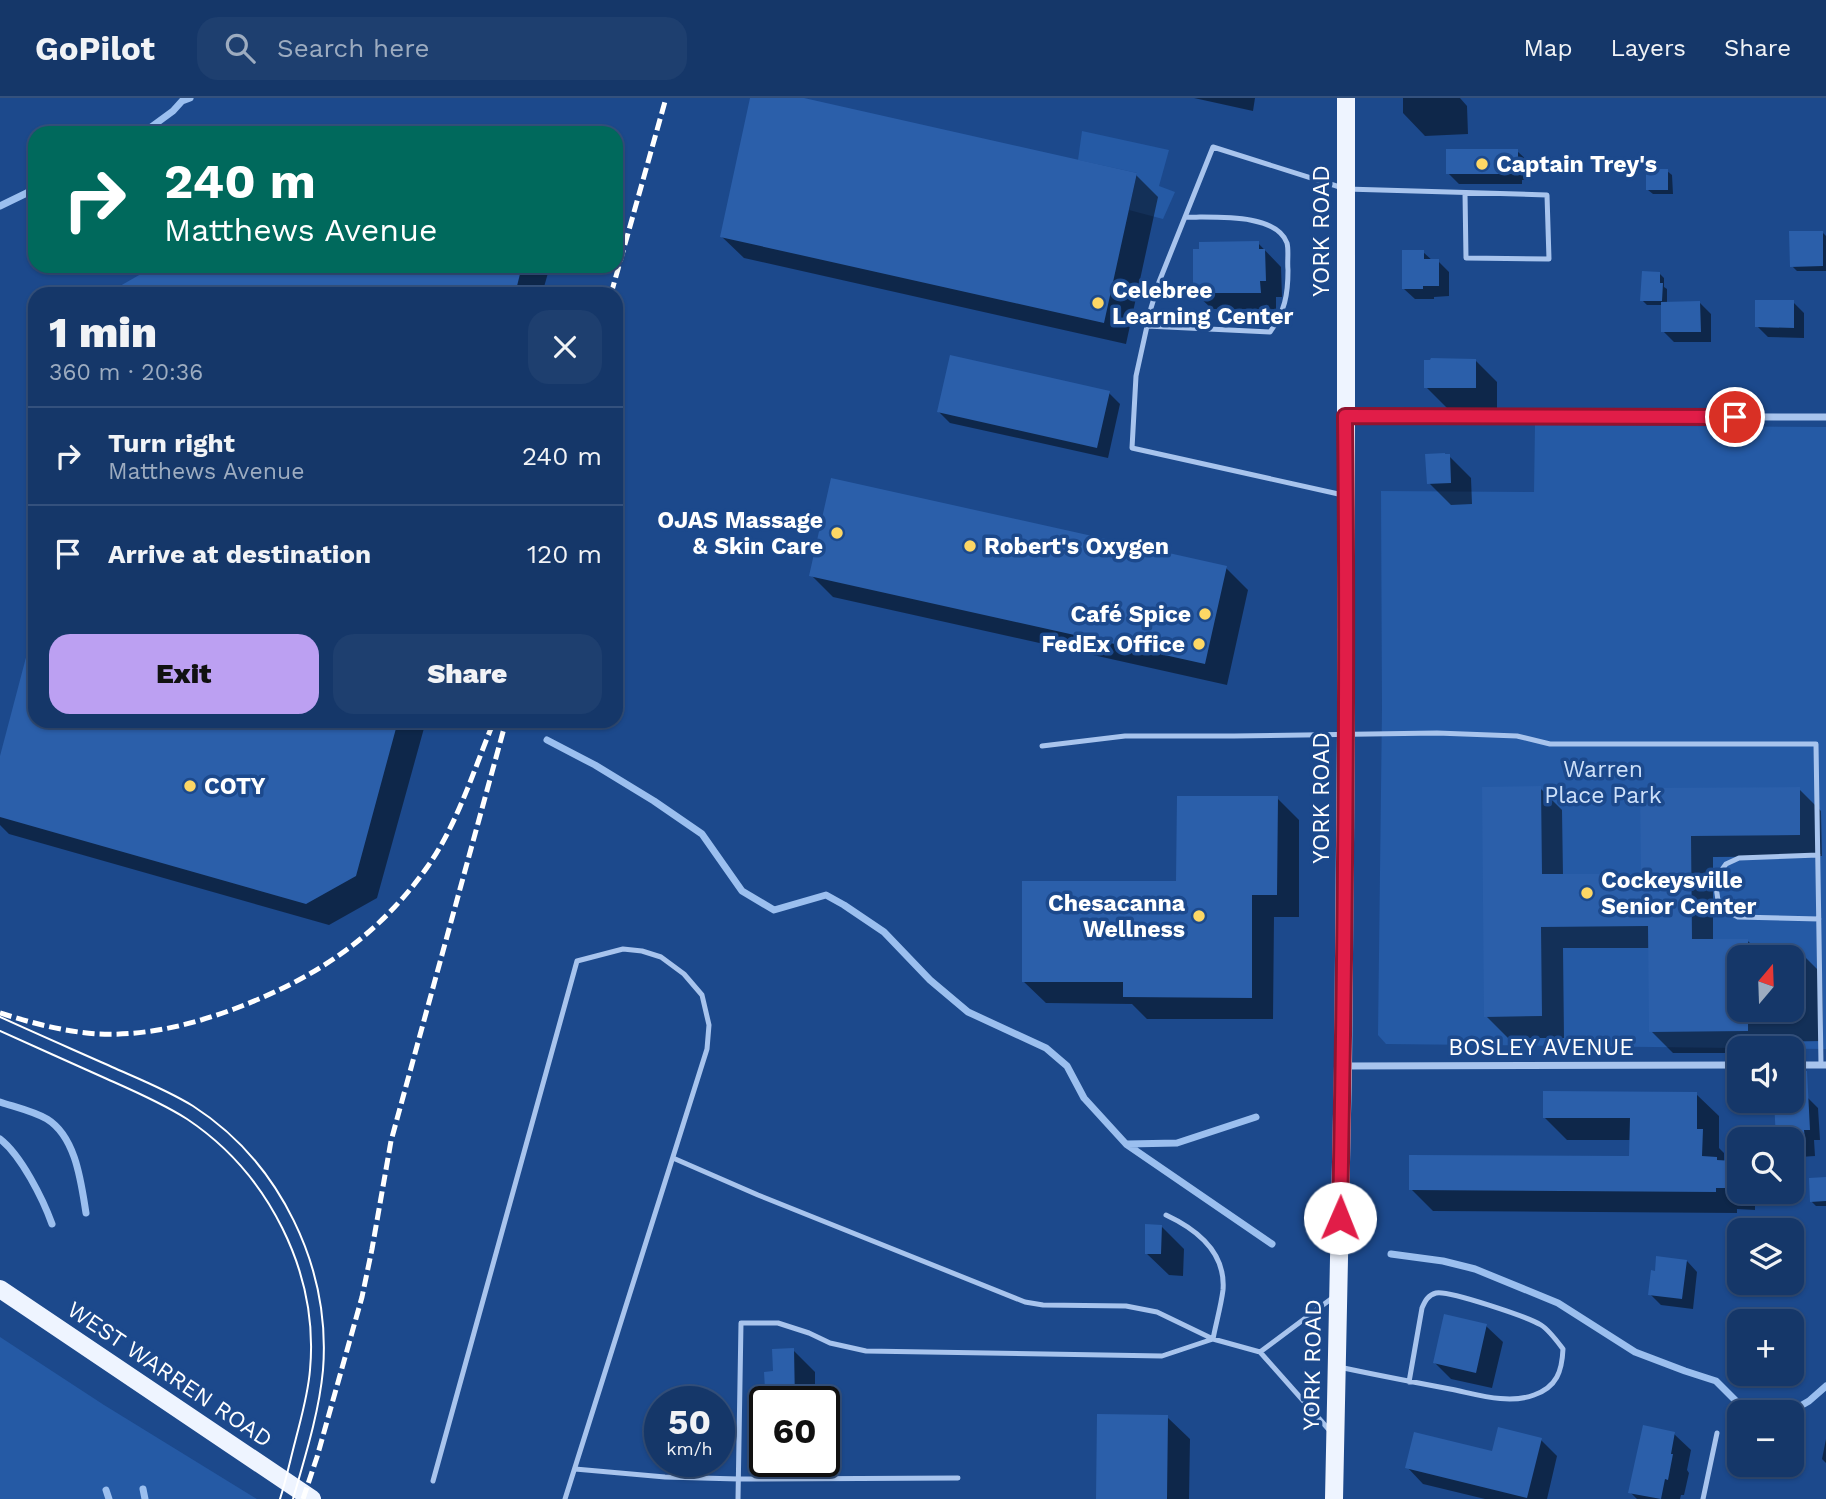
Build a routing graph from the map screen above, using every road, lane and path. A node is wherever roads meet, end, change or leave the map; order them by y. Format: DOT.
graph roads {
  1 [pos="1346,98"];
  2 [pos="1346,189"];
  3 [pos="1465,193"];
  4 [pos="1185,216"];
  5 [pos="1147,326"];
  6 [pos="1345,416"];
  7 [pos="1826,417"];
  8 [pos="1346,496"];
  9 [pos="1346,734"];
  10 [pos="1042,746"];
  11 [pos="1818,855"];
  12 [pos="1819,919"];
  13 [pos="1727,1065"];
  14 [pos="1804,1065"];
  15 [pos="1824,1065"];
  16 [pos="1343,1066"];
  17 [pos="673,1158"];
  18 [pos="1166,1215"];
  19 [pos="0,1289"];
  20 [pos="1338,1294"];
  21 [pos="1213,1339"];
  22 [pos="1260,1352"];
  23 [pos="1336,1366"];
  24 [pos="1409,1382"];
  25 [pos="1717,1433"];
  26 [pos="1335,1436"];
  27 [pos="575,1469"];
  28 [pos="957,1478"];
  29 [pos="738,1479"];
  30 [pos="433,1480"];
  31 [pos="312,1499"];
  32 [pos="565,1499"];
  33 [pos="738,1499"];
  34 [pos="1334,1499"];
  35 [pos="1703,1499"];
  1 -- 2 [label="main road, YORK ROAD"];
  2 -- 3 [label="lane"];
  2 -- 4 [label="lane"];
  2 -- 6 [label="main road, YORK ROAD"];
  3 -- 3 [label="lane"];
  4 -- 5 [label="lane"];
  4 -- 5 [label="lane"];
  5 -- 8 [label="lane"];
  6 -- 7 [label="street"];
  6 -- 8 [label="main road, YORK ROAD"];
  8 -- 9 [label="main road, YORK ROAD"];
  9 -- 10 [label="lane"];
  9 -- 11 [label="lane"];
  9 -- 16 [label="main road, YORK ROAD"];
  11 -- 12 [label="lane"];
  11 -- 12 [label="lane"];
  12 -- 15 [label="lane"];
  13 -- 16 [label="street, BOSLEY AVENUE"];
  14 -- 15 [label="street"];
  16 -- 20 [label="main road, YORK ROAD"];
  17 -- 21 [label="lane"];
  17 -- 27 [label="lane"];
  17 -- 30 [label="lane"];
  18 -- 21 [label="lane"];
  19 -- 31 [label="main road, WEST WARREN ROAD"];
  20 -- 22 [label="lane"];
  20 -- 23 [label="main road, YORK ROAD"];
  21 -- 22 [label="lane"];
  21 -- 29 [label="lane"];
  22 -- 26 [label="lane"];
  23 -- 24 [label="lane"];
  23 -- 26 [label="main road, YORK ROAD"];
  24 -- 24 [label="lane"];
  25 -- 35 [label="lane"];
  26 -- 34 [label="main road, YORK ROAD"];
  27 -- 29 [label="lane"];
  27 -- 32 [label="lane"];
  28 -- 29 [label="lane"];
  29 -- 33 [label="lane"];
}
